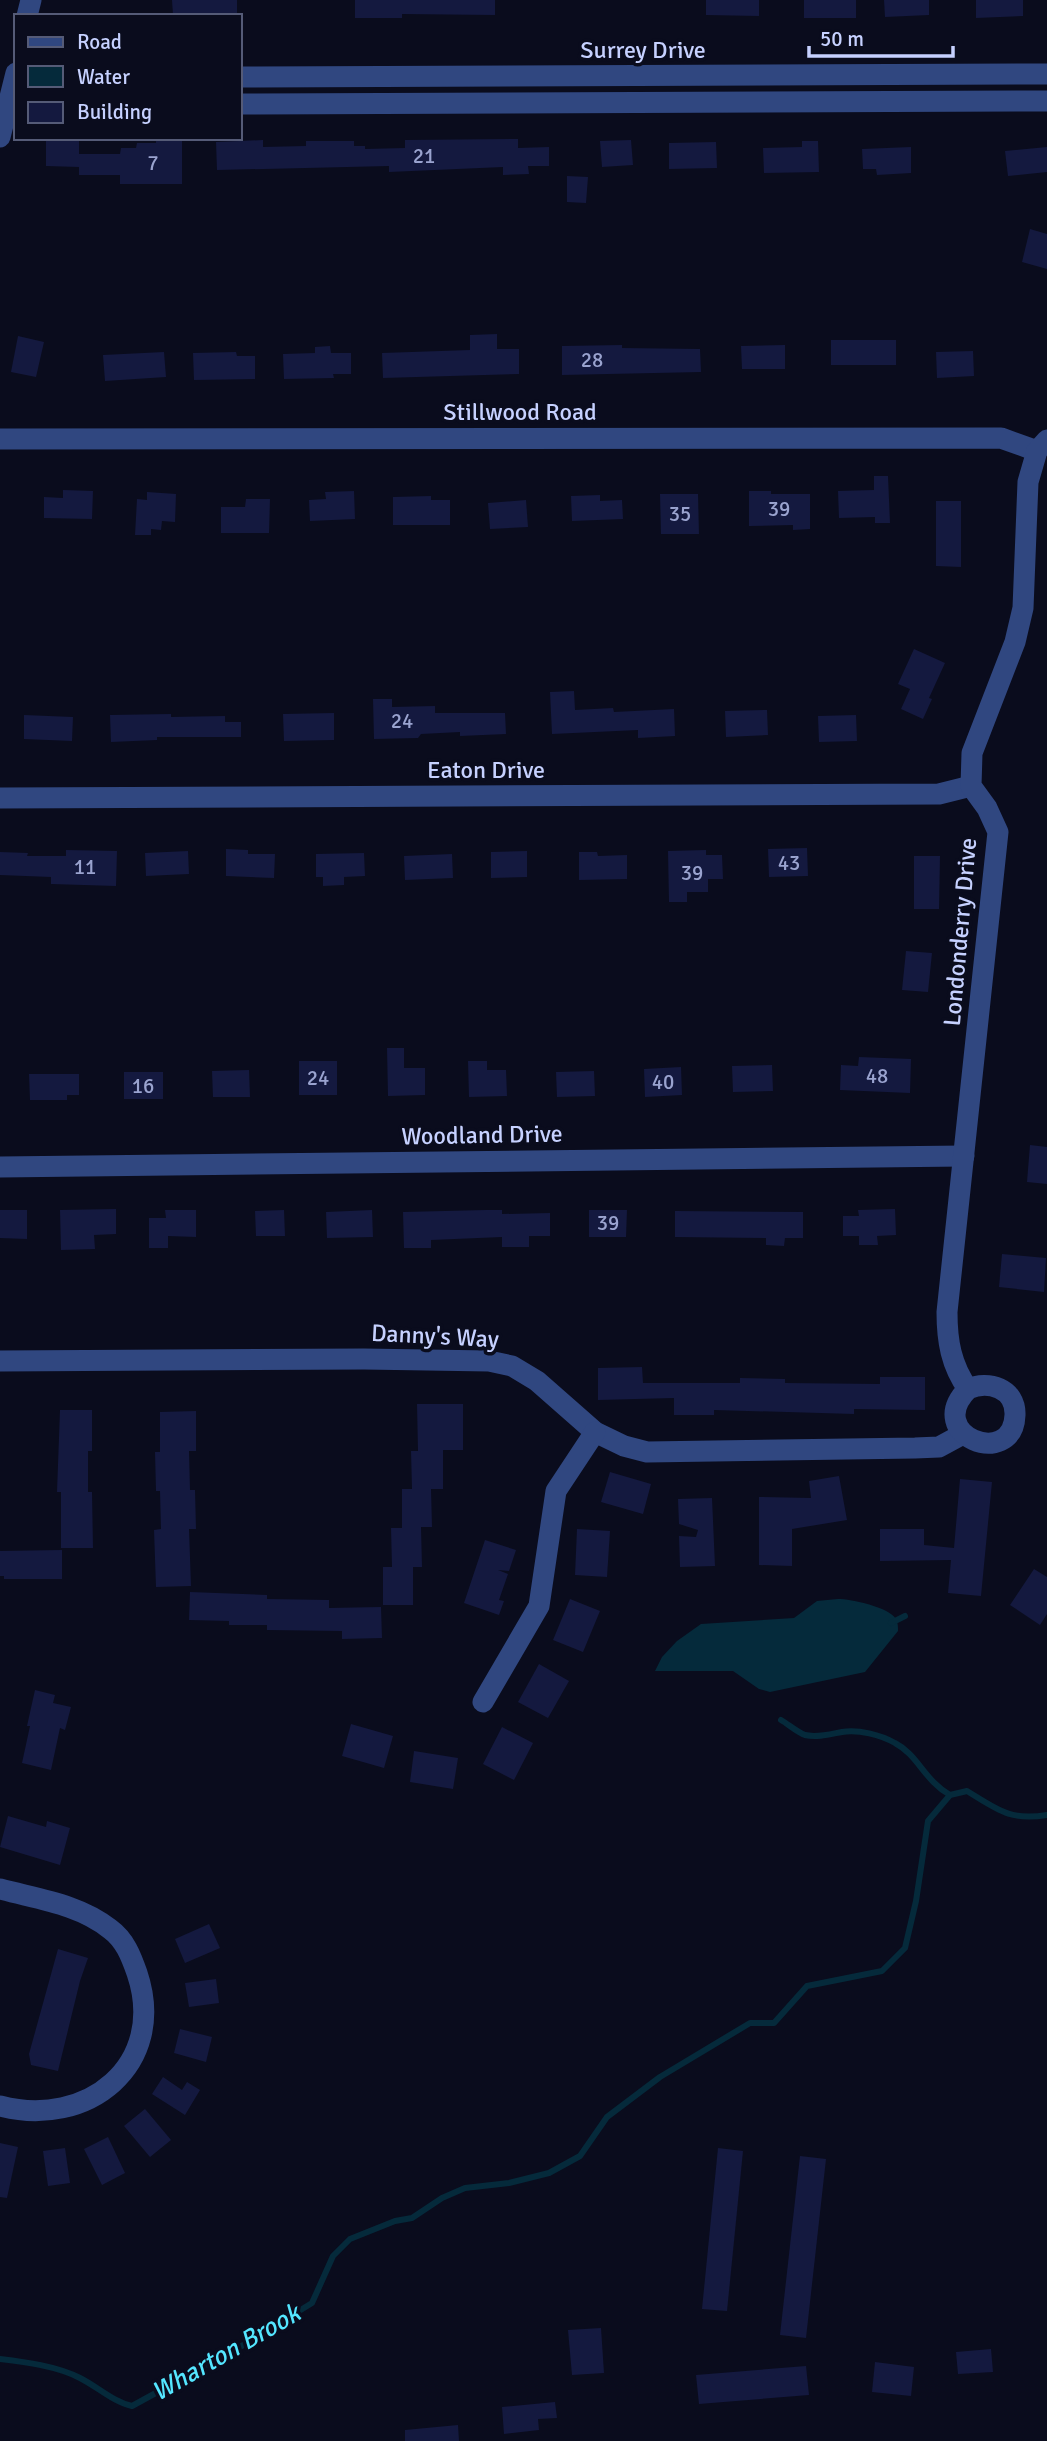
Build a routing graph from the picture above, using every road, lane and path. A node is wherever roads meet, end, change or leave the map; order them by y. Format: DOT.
graph roads {
  1 [pos="1047,74"];
  2 [pos="242,77"];
  3 [pos="14,86"];
  4 [pos="1047,101"];
  5 [pos="242,104"];
  6 [pos="12,105"];
  7 [pos="0,136"];
  8 [pos="0,439"];
  9 [pos="1042,446"];
  10 [pos="971,786"];
  11 [pos="0,798"];
  12 [pos="964,1156"];
  13 [pos="0,1167"];
  14 [pos="0,1361"];
  15 [pos="968,1389"];
  16 [pos="595,1432"];
  17 [pos="963,1434"];
  18 [pos="483,1702"];
  19 [pos="0,1889"];
  20 [pos="0,2106"];
  1 -- 2 [label="street, Surrey Drive"];
  3 -- 6 [label="street"];
  4 -- 5 [label="street"];
  6 -- 7 [label="street"];
  8 -- 9 [label="street, Stillwood Road"];
  9 -- 10 [label="street"];
  10 -- 11 [label="street, Eaton Drive"];
  10 -- 12 [label="street, Londonderry Drive"];
  12 -- 13 [label="street, Woodland Drive"];
  12 -- 15 [label="street"];
  14 -- 16 [label="street, Danny's Way"];
  15 -- 17 [label="street"];
  15 -- 17 [label="street"];
  16 -- 17 [label="street, Danny's Way"];
  16 -- 18 [label="street"];
  19 -- 20 [label="street"];
}
